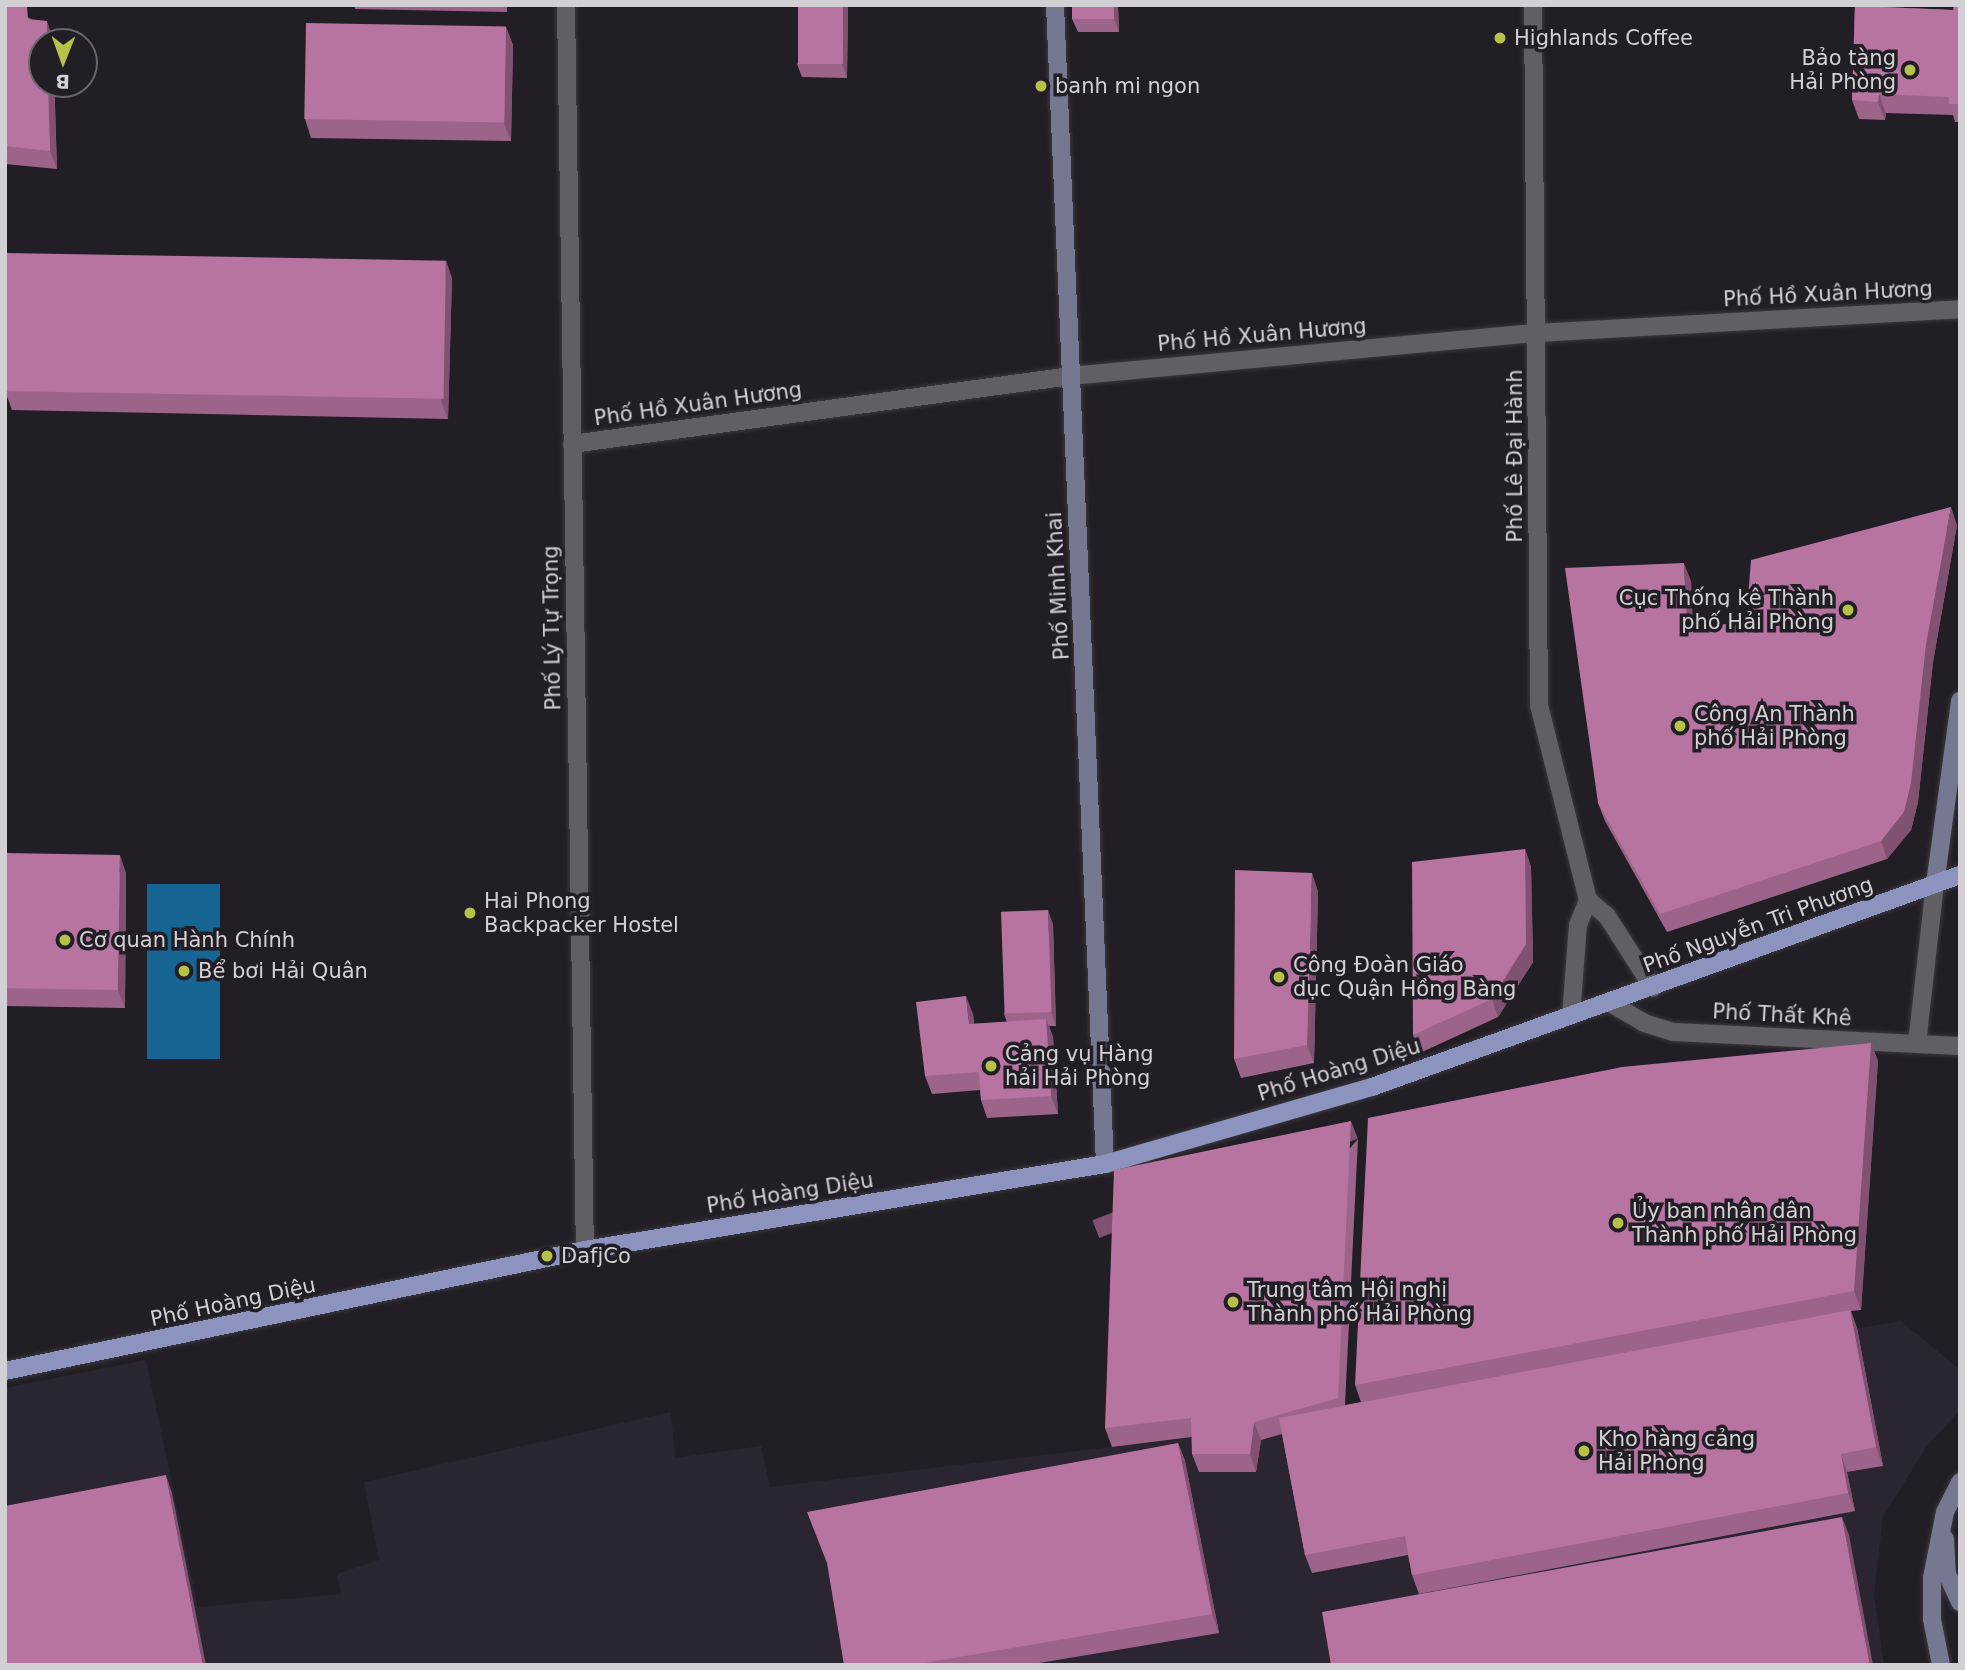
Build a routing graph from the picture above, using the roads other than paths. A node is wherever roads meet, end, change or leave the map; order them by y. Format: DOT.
graph roads {
  1 [pos="565,5"];
  2 [pos="1055,5"];
  3 [pos="1533,5"];
  4 [pos="1960,309"];
  5 [pos="1536,332"];
  6 [pos="1071,376"];
  7 [pos="572,444"];
  8 [pos="1960,701"];
  9 [pos="1960,875"];
  10 [pos="1935,884"];
  11 [pos="1587,900"];
  12 [pos="1653,988"];
  13 [pos="1610,1003"];
  14 [pos="1571,1016"];
  15 [pos="1917,1044"];
  16 [pos="1960,1046"];
  17 [pos="1105,1164"];
  18 [pos="585,1250"];
  19 [pos="5,1371"];
  20 [pos="1960,1482"];
  21 [pos="1960,1495"];
  22 [pos="1960,1602"];
  23 [pos="1941,1665"];
  1 -- 7 [label="street, Phố Lý Tự Trọng"];
  2 -- 6 [label="street, Phố Minh Khai"];
  3 -- 5 [label="street, Phố Lê Đại Hành"];
  4 -- 5 [label="street, Phố Hồ Xuân Hương"];
  5 -- 6 [label="street, Phố Hồ Xuân Hương"];
  5 -- 11 [label="street, Phố Lê Đại Hành"];
  6 -- 7 [label="street, Phố Hồ Xuân Hương"];
  6 -- 17 [label="street, Phố Minh Khai"];
  7 -- 18 [label="street, Phố Lý Tự Trọng"];
  8 -- 10 [label="street"];
  9 -- 10 [label="main road, Phố Nguyễn Tri Phương"];
  10 -- 12 [label="main road, Phố Nguyễn Tri Phương"];
  10 -- 15 [label="street"];
  11 -- 12 [label="street"];
  11 -- 14 [label="street, Phố Lê Đại Hành"];
  12 -- 13 [label="main road, Phố Nguyễn Tri Phương"];
  13 -- 14 [label="main road, Phố Nguyễn Tri Phương"];
  13 -- 15 [label="street, Phố Thất Khê"];
  14 -- 17 [label="main road, Phố Hoàng Diệu"];
  15 -- 16 [label="street, Phố Thất Khê"];
  17 -- 18 [label="main road, Phố Hoàng Diệu"];
  18 -- 19 [label="main road, Phố Hoàng Diệu"];
  20 -- 23 [label="street"];
  21 -- 22 [label="street"];
}
